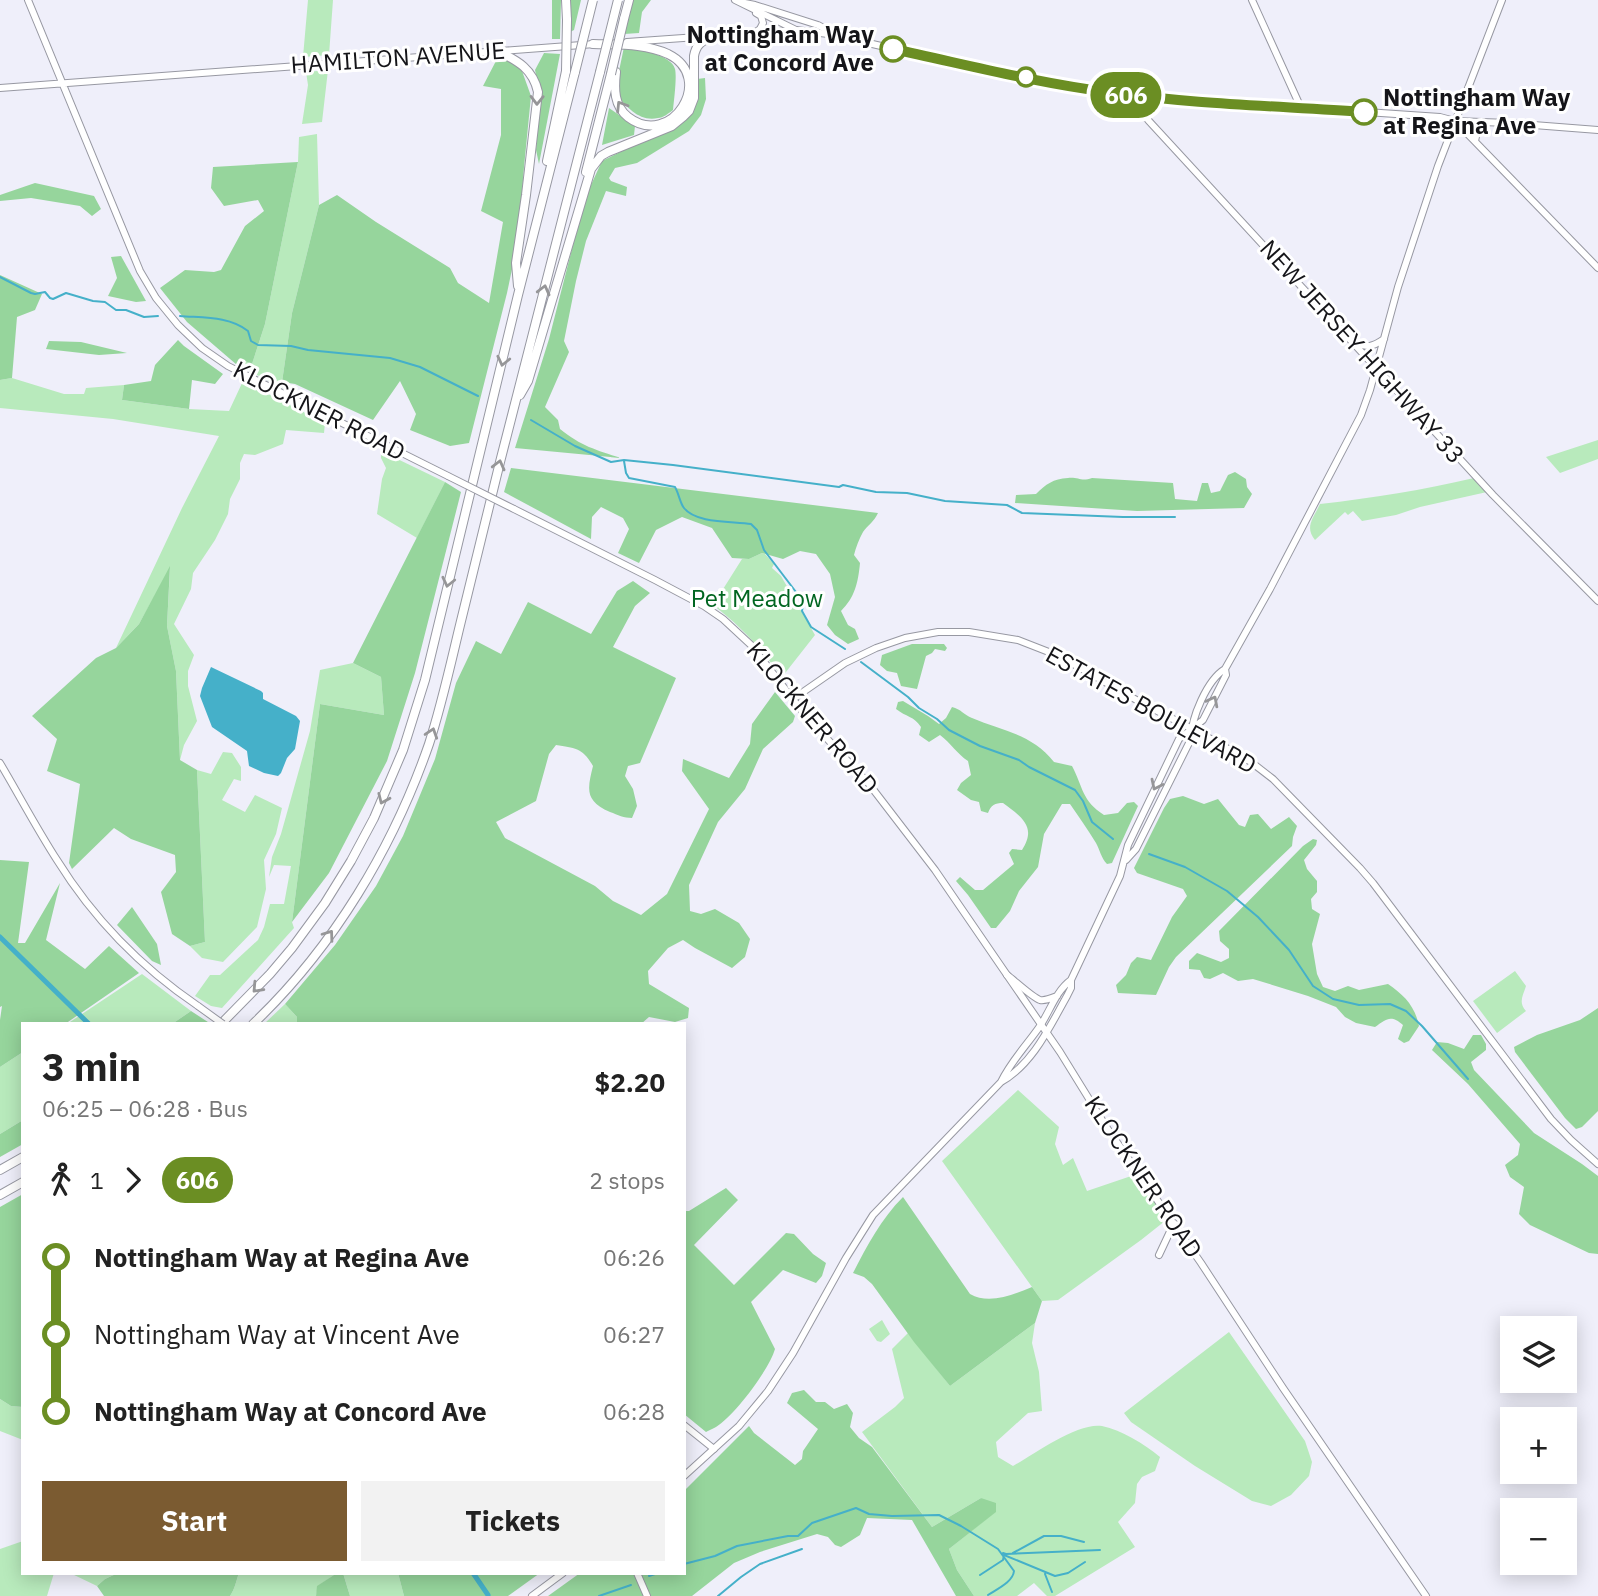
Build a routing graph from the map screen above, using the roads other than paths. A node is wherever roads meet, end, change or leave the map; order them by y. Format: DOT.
graph roads {
  1 [pos="28,0"];
  2 [pos="566,0"];
  3 [pos="618,0"];
  4 [pos="629,0"];
  5 [pos="1252,0"];
  6 [pos="1502,0"];
  7 [pos="737,1"];
  8 [pos="592,2"];
  9 [pos="796,30"];
  10 [pos="753,34"];
  11 [pos="838,36"];
  12 [pos="712,37"];
  13 [pos="593,44"];
  14 [pos="498,51"];
  15 [pos="570,72"];
  16 [pos="613,73"];
  17 [pos="63,84"];
  18 [pos="0,88"];
  19 [pos="1106,92"];
  20 [pos="1133,96"];
  21 [pos="1301,108"];
  22 [pos="1148,120"];
  23 [pos="1455,121"];
  24 [pos="1485,122"];
  25 [pos="1598,130"];
  26 [pos="1475,141"];
  27 [pos="579,206"];
  28 [pos="1598,268"];
  29 [pos="518,295"];
  30 [pos="1384,339"];
  31 [pos="1353,342"];
  32 [pos="1377,368"];
  33 [pos="515,403"];
  34 [pos="1598,601"];
  35 [pos="793,699"];
  36 [pos="1191,728"];
  37 [pos="0,763"];
  38 [pos="1124,863"];
  39 [pos="1007,975"];
  40 [pos="1071,980"];
  41 [pos="1059,993"];
  42 [pos="219,1022"];
  43 [pos="224,1022"];
  44 [pos="255,1022"];
  45 [pos="1041,1025"];
  46 [pos="1046,1033"];
  47 [pos="1001,1082"];
  48 [pos="21,1158"];
  49 [pos="1598,1164"];
  50 [pos="0,1170"];
  51 [pos="21,1183"];
  52 [pos="0,1195"];
  53 [pos="1174,1223"];
  54 [pos="1159,1255"];
  55 [pos="686,1427"];
  56 [pos="714,1449"];
  57 [pos="686,1474"];
  58 [pos="561,1575"];
  59 [pos="638,1575"];
  60 [pos="532,1596"];
  61 [pos="647,1596"];
  62 [pos="1426,1596"];
  1 -- 17 [label="main road, KLOCKNER ROAD"];
  2 -- 15 [label="highway, bridge"];
  33 -- 3 [label="highway, one-way, bridge"];
  4 -- 16 [label="highway, bridge"];
  5 -- 21 [label="main road"];
  6 -- 23 [label="main road"];
  7 -- 9 [label="main road"];
  7 -- 10 [label="main road"];
  7 -- 11 [label="main road"];
  8 -- 15 [label="highway, bridge"];
  9 -- 10 [label="main road, HAMILTON AVENUE"];
  9 -- 11 [label="main road"];
  10 -- 12 [label="main road, HAMILTON AVENUE"];
  11 -- 19 [label="main road"];
  12 -- 13 [label="main road, HAMILTON AVENUE"];
  12 -- 27 [label="highway"];
  13 -- 14 [label="main road, HAMILTON AVENUE"];
  13 -- 16 [label="highway, one-way"];
  14 -- 17 [label="main road, HAMILTON AVENUE"];
  14 -- 29 [label="highway, one-way"];
  15 -- 29 [label="highway"];
  16 -- 27 [label="highway"];
  17 -- 18 [label="main road, HAMILTON AVENUE"];
  17 -- 35 [label="main road, KLOCKNER ROAD, bridge"];
  19 -- 20 [label="main road"];
  19 -- 22 [label="main road"];
  20 -- 21 [label="main road"];
  20 -- 22 [label="main road, NEW JERSEY HIGHWAY 33"];
  21 -- 23 [label="main road"];
  22 -- 31 [label="main road, NEW JERSEY HIGHWAY 33"];
  23 -- 24 [label="main road"];
  23 -- 26 [label="main road"];
  23 -- 30 [label="main road"];
  24 -- 25 [label="main road"];
  24 -- 26 [label="main road"];
  26 -- 28 [label="main road"];
  27 -- 33 [label="highway"];
  29 -- 43 [label="highway, one-way"];
  30 -- 31 [label="main road"];
  30 -- 32 [label="main road"];
  31 -- 32 [label="main road, NEW JERSEY HIGHWAY 33"];
  32 -- 34 [label="main road, NEW JERSEY HIGHWAY 33"];
  32 -- 36 [label="main road"];
  44 -- 33 [label="highway, one-way"];
  35 -- 36 [label="main road, ESTATES BOULEVARD"];
  35 -- 39 [label="main road, KLOCKNER ROAD"];
  36 -- 38 [label="main road, one-way"];
  36 -- 38 [label="main road"];
  36 -- 49 [label="main road, ESTATES BOULEVARD"];
  37 -- 42 [label="main road, bridge"];
  38 -- 40 [label="main road"];
  39 -- 41 [label="main road"];
  39 -- 45 [label="main road, KLOCKNER ROAD"];
  40 -- 41 [label="main road"];
  40 -- 46 [label="main road"];
  41 -- 45 [label="main road"];
  45 -- 46 [label="main road, KLOCKNER ROAD"];
  45 -- 47 [label="main road"];
  46 -- 47 [label="main road"];
  46 -- 53 [label="main road, KLOCKNER ROAD"];
  47 -- 56 [label="main road"];
  48 -- 50 [label="highway"];
  51 -- 52 [label="highway"];
  53 -- 54 [label="main road"];
  53 -- 62 [label="main road, KLOCKNER ROAD"];
  55 -- 56 [label="main road"];
  56 -- 57 [label="main road"];
  58 -- 60 [label="main road"];
  59 -- 61 [label="main road"];
}
